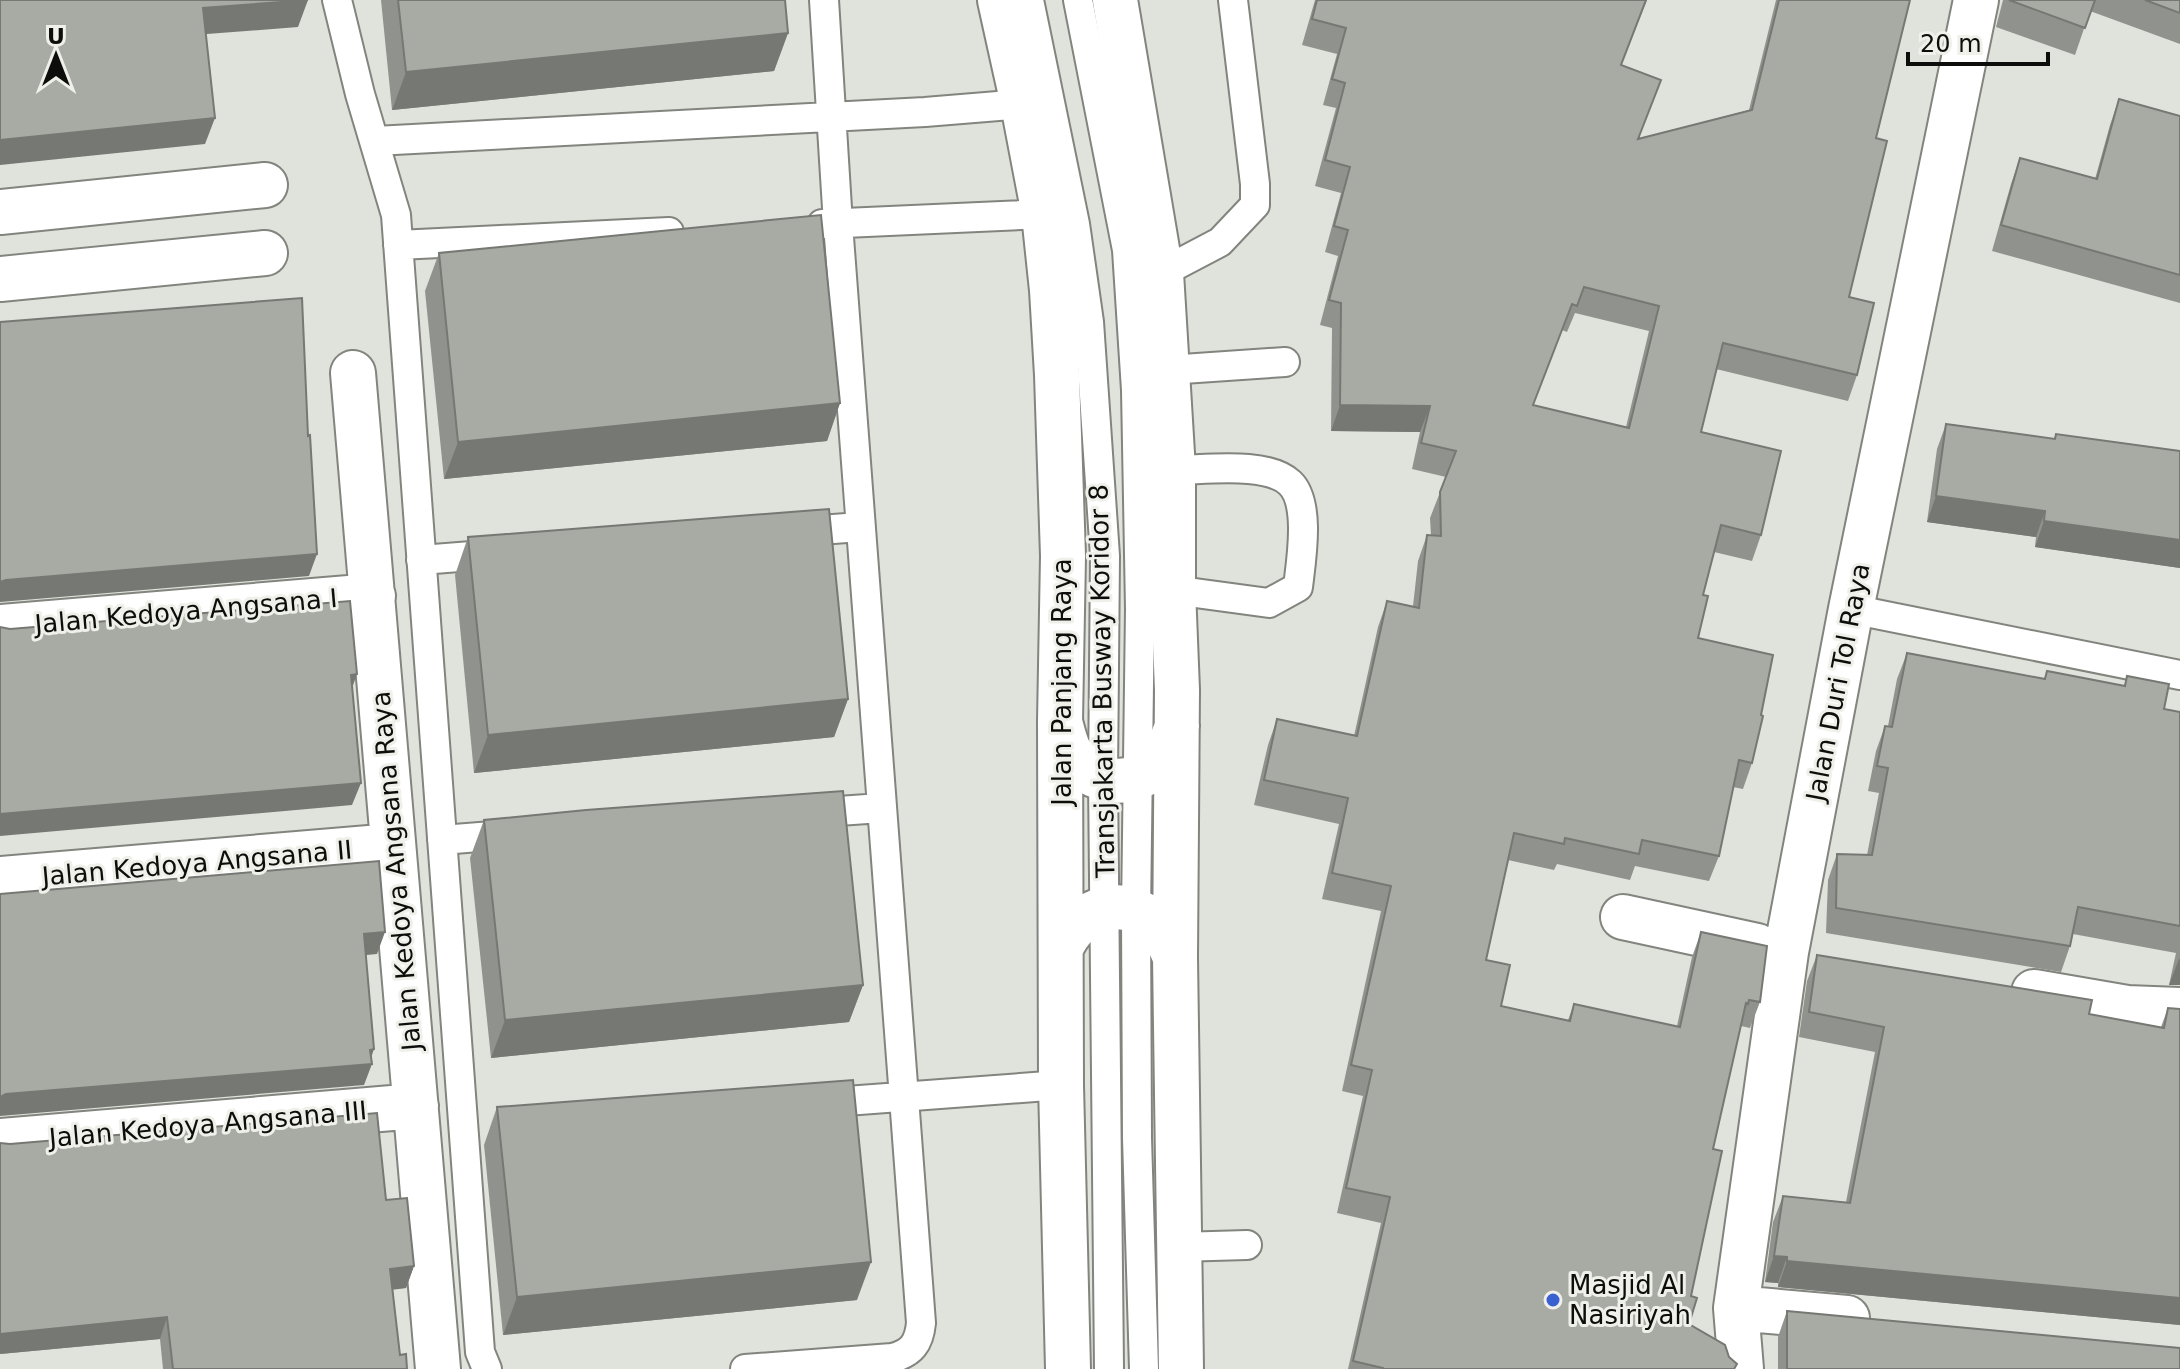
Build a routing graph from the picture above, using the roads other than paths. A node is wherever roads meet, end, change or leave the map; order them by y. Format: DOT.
graph roads {
  1 [pos="337,0"];
  2 [pos="824,0"];
  3 [pos="1000,0"];
  4 [pos="1029,0"];
  5 [pos="1078,0"];
  6 [pos="1115,0"];
  7 [pos="1233,0"];
  8 [pos="1976,0"];
  9 [pos="1023,104"];
  10 [pos="831,117"];
  11 [pos="375,141"];
  12 [pos="265,185"];
  13 [pos="0,212"];
  14 [pos="1044,214"];
  15 [pos="838,224"];
  16 [pos="791,226"];
  17 [pos="697,231"];
  18 [pos="398,245"];
  19 [pos="265,253"];
  20 [pos="1161,273"];
  21 [pos="0,279"];
  22 [pos="1285,362"];
  23 [pos="1168,370"];
  24 [pos="353,373"];
  25 [pos="1173,470"];
  26 [pos="860,527"];
  27 [pos="766,534"];
  28 [pos="515,553"];
  29 [pos="421,560"];
  30 [pos="1173,590"];
  31 [pos="373,596"];
  32 [pos="1851,609"];
  33 [pos="0,627"];
  34 [pos="2180,675"];
  35 [pos="1060,721"];
  36 [pos="1177,726"];
  37 [pos="1120,778"];
  38 [pos="881,808"];
  39 [pos="787,814"];
  40 [pos="536,833"];
  41 [pos="442,840"];
  42 [pos="393,846"];
  43 [pos="0,879"];
  44 [pos="1120,910"];
  45 [pos="1623,917"];
  46 [pos="1061,948"];
  47 [pos="1806,955"];
  48 [pos="1175,957"];
  49 [pos="1990,985"];
  50 [pos="2180,1010"];
  51 [pos="1061,1085"];
  52 [pos="903,1096"];
  53 [pos="793,1104"];
  54 [pos="416,1106"];
  55 [pos="495,1126"];
  56 [pos="464,1129"];
  57 [pos="0,1141"];
  58 [pos="1247,1245"];
  59 [pos="1178,1247"];
  60 [pos="1736,1308"];
  61 [pos="1888,1322"];
  62 [pos="438,1369"];
  63 [pos="487,1369"];
  64 [pos="745,1369"];
  65 [pos="1068,1369"];
  66 [pos="1109,1369"];
  67 [pos="1144,1369"];
  68 [pos="1181,1369"];
  69 [pos="1741,1369"];
  1 -- 11 [label="lane"];
  2 -- 10 [label="lane"];
  3 -- 9 [label="street, Jalan Panjang Raya"];
  4 -- 37 [label="lane, Transjakarta Busway Koridor 8"];
  5 -- 37 [label="lane, Transjakarta Busway Koridor 8"];
  6 -- 20 [label="street"];
  7 -- 20 [label="lane"];
  8 -- 32 [label="street, Jalan Duri Tol Raya"];
  9 -- 10 [label="lane"];
  9 -- 14 [label="street, Jalan Panjang Raya"];
  10 -- 11 [label="lane"];
  10 -- 15 [label="lane"];
  11 -- 18 [label="lane"];
  12 -- 13 [label="street"];
  14 -- 15 [label="lane"];
  14 -- 35 [label="street, Jalan Panjang Raya"];
  15 -- 16 [label="lane"];
  15 -- 26 [label="lane"];
  17 -- 18 [label="lane"];
  18 -- 29 [label="lane"];
  19 -- 21 [label="street"];
  20 -- 23 [label="street"];
  22 -- 23 [label="lane"];
  23 -- 25 [label="street"];
  24 -- 31 [label="street, Jalan Kedoya Angsana Raya"];
  25 -- 30 [label="street"];
  25 -- 30 [label="lane"];
  26 -- 27 [label="lane"];
  26 -- 38 [label="lane"];
  28 -- 29 [label="lane"];
  29 -- 41 [label="lane"];
  30 -- 36 [label="street"];
  31 -- 33 [label="street, Jalan Kedoya Angsana I"];
  31 -- 42 [label="street, Jalan Kedoya Angsana Raya"];
  32 -- 34 [label="lane"];
  32 -- 47 [label="street, Jalan Duri Tol Raya"];
  35 -- 37 [label="street"];
  35 -- 46 [label="street, Jalan Panjang Raya"];
  36 -- 37 [label="street"];
  36 -- 48 [label="street"];
  37 -- 44 [label="lane, Transjakarta Busway Koridor 8"];
  38 -- 39 [label="lane"];
  38 -- 52 [label="lane"];
  40 -- 41 [label="lane"];
  41 -- 56 [label="lane"];
  42 -- 43 [label="street, Jalan Kedoya Angsana II"];
  42 -- 54 [label="street, Jalan Kedoya Angsana Raya"];
  44 -- 46 [label="street"];
  44 -- 48 [label="street"];
  44 -- 66 [label="lane, Transjakarta Busway Koridor 8"];
  44 -- 67 [label="lane, Transjakarta Busway Koridor 8"];
  45 -- 47 [label="street"];
  46 -- 51 [label="street, Jalan Panjang Raya"];
  47 -- 60 [label="street, Jalan Duri Tol Raya"];
  48 -- 59 [label="street"];
  49 -- 50 [label="street"];
  51 -- 52 [label="lane"];
  51 -- 65 [label="street, Jalan Panjang Raya"];
  52 -- 53 [label="lane"];
  52 -- 64 [label="lane"];
  54 -- 57 [label="street, Jalan Kedoya Angsana III"];
  54 -- 62 [label="street, Jalan Kedoya Angsana Raya"];
  55 -- 56 [label="lane"];
  56 -- 63 [label="lane"];
  58 -- 59 [label="lane"];
  59 -- 68 [label="street"];
  60 -- 61 [label="street"];
  60 -- 69 [label="street, Jalan Duri Tol Raya"];
}
